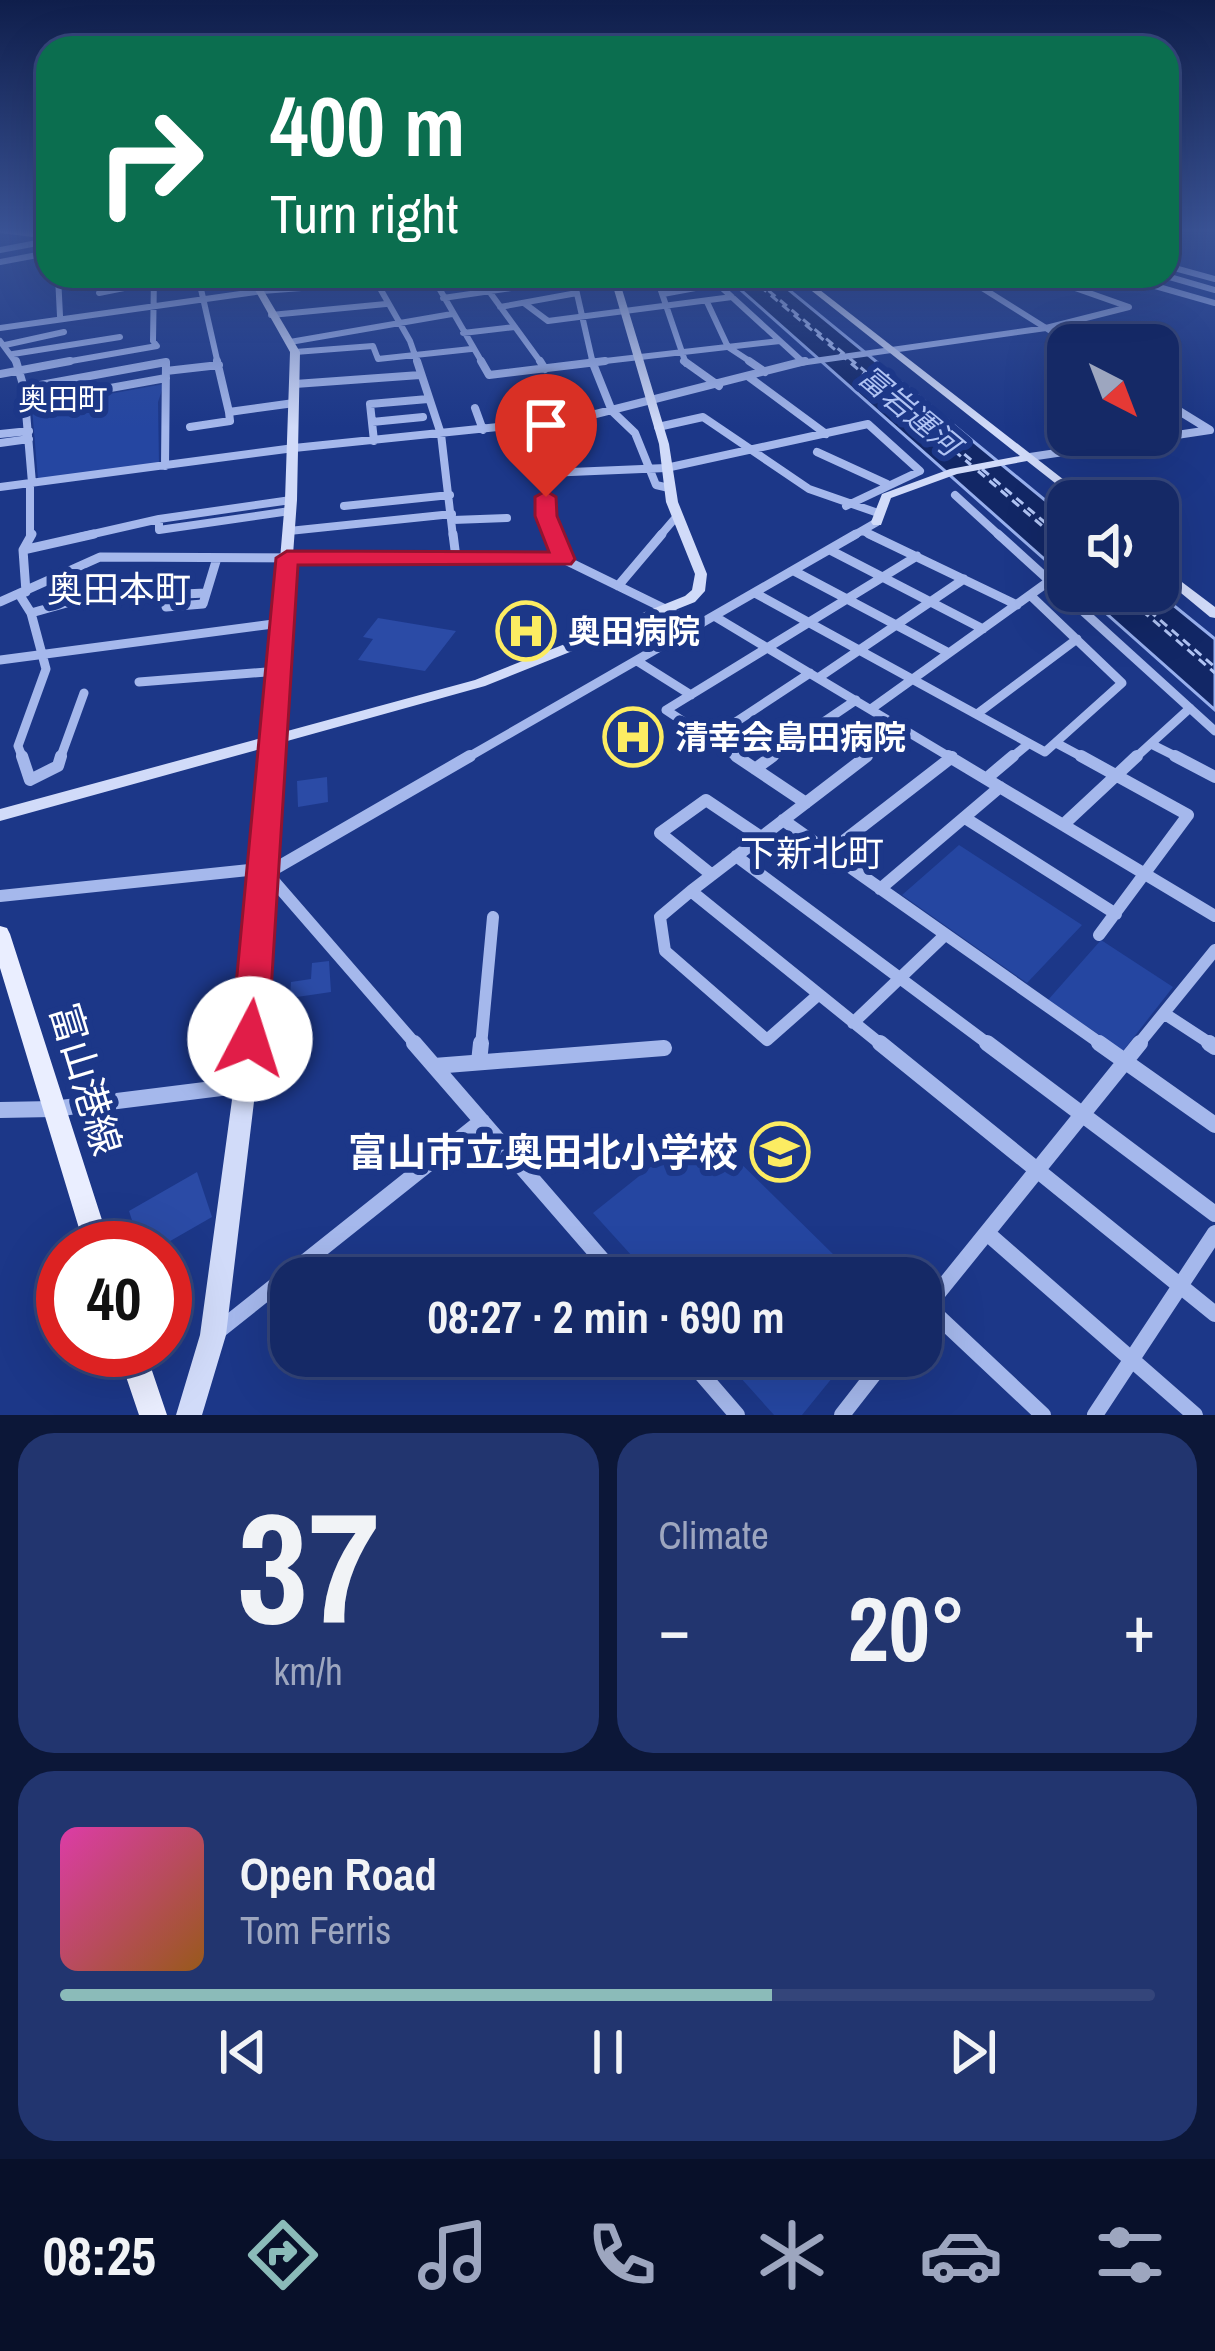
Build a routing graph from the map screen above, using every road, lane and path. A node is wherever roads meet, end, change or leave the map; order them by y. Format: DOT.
graph roads {
  1 [pos="59,295"];
  2 [pos="99,295"];
  3 [pos="153,295"];
  4 [pos="205,295"];
  5 [pos="215,295"];
  6 [pos="260,295"];
  7 [pos="382,295"];
  8 [pos="441,295"];
  9 [pos="466,295"];
  10 [pos="492,295"];
  11 [pos="545,295"];
  12 [pos="577,295"];
  13 [pos="619,295"];
  14 [pos="663,295"];
  15 [pos="816,295"];
  16 [pos="993,295"];
  17 [pos="1095,295"];
  18 [pos="732,297"];
  19 [pos="206,298"];
  20 [pos="443,298"];
  21 [pos="707,302"];
  22 [pos="524,303"];
  23 [pos="386,304"];
  24 [pos="152,305"];
  25 [pos="500,307"];
  26 [pos="669,309"];
  27 [pos="102,311"];
  28 [pos="452,314"];
  29 [pos="625,314"];
  30 [pos="271,315"];
  31 [pos="60,316"];
  32 [pos="582,318"];
  33 [pos="397,323"];
  34 [pos="514,327"];
  35 [pos="0,328"];
  36 [pos="1046,328"];
  37 [pos="64,332"];
  38 [pos="463,333"];
  39 [pos="120,337"];
  40 [pos="780,341"];
  41 [pos="3,343"];
  42 [pos="293,347"];
  43 [pos="728,347"];
  44 [pos="471,349"];
  45 [pos="881,350"];
  46 [pos="124,352"];
  47 [pos="685,352"];
  48 [pos="13,354"];
  49 [pos="412,355"];
  50 [pos="638,358"];
  51 [pos="808,361"];
  52 [pos="592,363"];
  53 [pos="219,365"];
  54 [pos="130,369"];
  55 [pos="544,369"];
  56 [pos="18,371"];
  57 [pos="765,372"];
  58 [pos="0,374"];
  59 [pos="166,375"];
  60 [pos="420,375"];
  61 [pos="749,377"];
  62 [pos="719,386"];
  63 [pos="24,388"];
  64 [pos="295,394"];
  65 [pos="428,399"];
  66 [pos="27,403"];
  67 [pos="651,403"];
  68 [pos="475,408"];
  69 [pos="612,411"];
  70 [pos="1179,411"];
  71 [pos="229,412"];
  72 [pos="423,417"];
  73 [pos="372,422"];
  74 [pos="546,423"];
  75 [pos="190,427"];
  76 [pos="658,427"];
  77 [pos="483,430"];
  78 [pos="441,434"];
  79 [pos="826,434"];
  80 [pos="29,435"];
  81 [pos="1179,435"];
  82 [pos="0,438"];
  83 [pos="374,441"];
  84 [pos="294,448"];
  85 [pos="746,451"];
  86 [pos="817,452"];
  87 [pos="1047,454"];
  88 [pos="1019,458"];
  89 [pos="165,466"];
  90 [pos="666,468"];
  91 [pos="650,471"];
  92 [pos="548,473"];
  93 [pos="1047,480"];
  94 [pos="1053,480"];
  95 [pos="31,483"];
  96 [pos="887,484"];
  97 [pos="0,487"];
  98 [pos="669,488"];
  99 [pos="450,495"];
  100 [pos="955,495"];
  101 [pos="344,506"];
  102 [pos="846,506"];
  103 [pos="290,514"];
  104 [pos="677,516"];
  105 [pos="453,517"];
  106 [pos="878,517"];
  107 [pos="507,518"];
  108 [pos="159,524"];
  109 [pos="863,531"];
  110 [pos="23,550"];
  111 [pos="830,550"];
  112 [pos="917,556"];
  113 [pos="160,557"];
  114 [pos="217,558"];
  115 [pos="287,558"];
  116 [pos="456,558"];
  117 [pos="563,559"];
  118 [pos="794,571"];
  119 [pos="1179,575"];
  120 [pos="883,577"];
  121 [pos="964,579"];
  122 [pos="1047,581"];
  123 [pos="1047,583"];
  124 [pos="1179,585"];
  125 [pos="619,586"];
  126 [pos="22,593"];
  127 [pos="205,593"];
  128 [pos="755,593"];
  129 [pos="1030,595"];
  130 [pos="847,599"];
  131 [pos="0,602"];
  132 [pos="931,602"];
  133 [pos="1215,603"];
  134 [pos="1017,605"];
  135 [pos="166,607"];
  136 [pos="667,610"];
  137 [pos="1082,612"];
  138 [pos="31,613"];
  139 [pos="1215,614"];
  140 [pos="714,616"];
  141 [pos="281,623"];
  142 [pos="808,623"];
  143 [pos="896,625"];
  144 [pos="698,626"];
  145 [pos="983,628"];
  146 [pos="1077,640"];
  147 [pos="768,648"];
  148 [pos="858,651"];
  149 [pos="45,653"];
  150 [pos="949,653"];
  151 [pos="0,660"];
  152 [pos="638,661"];
  153 [pos="279,671"];
  154 [pos="814,675"];
  155 [pos="911,680"];
  156 [pos="139,682"];
  157 [pos="85,693"];
  158 [pos="692,694"];
  159 [pos="856,700"];
  160 [pos="1190,708"];
  161 [pos="871,709"];
  162 [pos="977,714"];
  163 [pos="904,728"];
  164 [pos="1215,731"];
  165 [pos="710,739"];
  166 [pos="275,740"];
  167 [pos="1058,744"];
  168 [pos="1151,744"];
  169 [pos="1027,745"];
  170 [pos="952,757"];
  171 [pos="755,770"];
  172 [pos="1118,775"];
  173 [pos="1215,777"];
  174 [pos="987,778"];
  175 [pos="1000,787"];
  176 [pos="806,803"];
  177 [pos="0,815"];
  178 [pos="965,818"];
  179 [pos="783,820"];
  180 [pos="1063,825"];
  181 [pos="761,837"];
  182 [pos="828,853"];
  183 [pos="736,856"];
  184 [pos="266,871"];
  185 [pos="1141,873"];
  186 [pos="712,875"];
  187 [pos="880,889"];
  188 [pos="691,891"];
  189 [pos="0,896"];
  190 [pos="1116,914"];
  191 [pos="1215,916"];
  192 [pos="493,917"];
  193 [pos="0,934"];
  194 [pos="945,935"];
  195 [pos="1099,935"];
  196 [pos="1215,950"];
  197 [pos="1208,974"];
  198 [pos="901,978"];
  199 [pos="818,995"];
  200 [pos="1166,1014"];
  201 [pos="854,1023"];
  202 [pos="1215,1047"];
  203 [pos="664,1048"];
  204 [pos="479,1062"];
  205 [pos="1126,1062"];
  206 [pos="434,1066"];
  207 [pos="245,1085"];
  208 [pos="53,1109"];
  209 [pos="0,1110"];
  210 [pos="1083,1115"];
  211 [pos="482,1121"];
  212 [pos="1215,1125"];
  213 [pos="1038,1171"];
  214 [pos="1215,1214"];
  215 [pos="89,1221"];
  216 [pos="987,1233"];
  217 [pos="1215,1233"];
  218 [pos="600,1257"];
  219 [pos="1180,1286"];
  220 [pos="942,1288"];
  221 [pos="1215,1314"];
  222 [pos="942,1326"];
  223 [pos="213,1335"];
  224 [pos="1132,1360"];
  225 [pos="140,1377"];
  226 [pos="704,1377"];
  227 [pos="872,1377"];
  228 [pos="153,1415"];
  229 [pos="189,1415"];
  230 [pos="737,1415"];
  231 [pos="842,1415"];
  232 [pos="1043,1415"];
  233 [pos="1095,1415"];
  234 [pos="1195,1415"];
  1 -- 31 [label="street"];
  2 -- 27 [label="street"];
  3 -- 24 [label="street"];
  4 -- 19 [label="street"];
  5 -- 19 [label="street"];
  6 -- 30 [label="street"];
  7 -- 23 [label="street"];
  8 -- 20 [label="street"];
  9 -- 20 [label="street"];
  10 -- 25 [label="street"];
  11 -- 22 [label="street"];
  12 -- 32 [label="street"];
  13 -- 29 [label="street"];
  14 -- 26 [label="street"];
  15 -- 45 [label="street"];
  16 -- 36 [label="street"];
  17 -- 36 [label="street"];
  18 -- 21 [label="street"];
  18 -- 40 [label="street"];
  19 -- 24 [label="street"];
  19 -- 53 [label="street"];
  20 -- 28 [label="street"];
  21 -- 26 [label="street"];
  21 -- 43 [label="street"];
  22 -- 25 [label="street"];
  22 -- 32 [label="street"];
  23 -- 30 [label="street"];
  23 -- 33 [label="street"];
  24 -- 27 [label="street"];
  24 -- 46 [label="street"];
  25 -- 34 [label="street"];
  26 -- 29 [label="street"];
  26 -- 47 [label="street"];
  27 -- 31 [label="street"];
  28 -- 33 [label="street"];
  28 -- 38 [label="street"];
  29 -- 32 [label="street"];
  29 -- 50 [label="street"];
  30 -- 42 [label="street"];
  31 -- 35 [label="street"];
  32 -- 52 [label="street"];
  33 -- 42 [label="street"];
  33 -- 49 [label="street"];
  34 -- 38 [label="street"];
  34 -- 55 [label="street"];
  36 -- 45 [label="street"];
  37 -- 41 [label="street"];
  38 -- 44 [label="street"];
  39 -- 48 [label="street"];
  40 -- 43 [label="street"];
  40 -- 51 [label="street"];
  41 -- 48 [label="street"];
  42 -- 49 [label="street"];
  42 -- 64 [label="street"];
  43 -- 47 [label="street"];
  43 -- 57 [label="street"];
  44 -- 49 [label="street"];
  44 -- 55 [label="street"];
  45 -- 51 [label="street"];
  45 -- 88 [label="street"];
  46 -- 54 [label="street"];
  46 -- 56 [label="street"];
  47 -- 50 [label="street"];
  47 -- 62 [label="street"];
  48 -- 56 [label="street"];
  49 -- 60 [label="street"];
  50 -- 52 [label="street"];
  50 -- 67 [label="street"];
  51 -- 57 [label="street"];
  52 -- 55 [label="street"];
  52 -- 69 [label="street"];
  53 -- 59 [label="street"];
  53 -- 71 [label="street"];
  54 -- 59 [label="street"];
  54 -- 63 [label="street"];
  56 -- 58 [label="street"];
  56 -- 63 [label="street"];
  57 -- 61 [label="street"];
  59 -- 66 [label="street"];
  59 -- 89 [label="street"];
  60 -- 64 [label="street"];
  60 -- 65 [label="street"];
  61 -- 62 [label="street"];
  61 -- 79 [label="street"];
  62 -- 67 [label="street"];
  63 -- 66 [label="street"];
  64 -- 71 [label="street"];
  64 -- 84 [label="street"];
  65 -- 73 [label="street"];
  65 -- 78 [label="street"];
  66 -- 80 [label="street"];
  67 -- 69 [label="street"];
  67 -- 76 [label="street"];
  68 -- 77 [label="street"];
  69 -- 74 [label="street"];
  69 -- 91 [label="street"];
  70 -- 81 [label="street"];
  71 -- 75 [label="street"];
  72 -- 73 [label="street"];
  73 -- 83 [label="street"];
  74 -- 77 [label="street"];
  74 -- 92 [label="street"];
  76 -- 85 [label="street"];
  76 -- 90 [label="street"];
  77 -- 78 [label="street"];
  78 -- 83 [label="street"];
  78 -- 99 [label="street"];
  79 -- 85 [label="street"];
  79 -- 96 [label="street"];
  80 -- 82 [label="street"];
  80 -- 95 [label="street"];
  83 -- 84 [label="street"];
  84 -- 89 [label="street"];
  84 -- 103 [label="street"];
  85 -- 90 [label="street"];
  85 -- 102 [label="street"];
  86 -- 96 [label="street"];
  87 -- 88 [label="street"];
  88 -- 93 [label="street"];
  88 -- 94 [label="street"];
  88 -- 106 [label="street"];
  89 -- 95 [label="street"];
  90 -- 91 [label="street"];
  90 -- 98 [label="street"];
  91 -- 92 [label="street"];
  91 -- 98 [label="street"];
  92 -- 117 [label="street"];
  95 -- 97 [label="street"];
  95 -- 110 [label="street"];
  96 -- 102 [label="street"];
  98 -- 104 [label="street"];
  99 -- 101 [label="street"];
  99 -- 105 [label="street"];
  100 -- 122 [label="street"];
  102 -- 106 [label="street"];
  103 -- 105 [label="street"];
  103 -- 108 [label="street"];
  103 -- 115 [label="street"];
  104 -- 125 [label="street"];
  104 -- 136 [label="street"];
  105 -- 107 [label="street"];
  105 -- 116 [label="street"];
  106 -- 109 [label="street"];
  108 -- 110 [label="street"];
  108 -- 113 [label="street"];
  109 -- 111 [label="street"];
  109 -- 112 [label="street"];
  110 -- 126 [label="street"];
  111 -- 118 [label="street"];
  111 -- 120 [label="street"];
  112 -- 120 [label="street"];
  112 -- 121 [label="street"];
  113 -- 114 [label="street"];
  113 -- 126 [label="street"];
  114 -- 115 [label="street"];
  114 -- 127 [label="street"];
  115 -- 116 [label="street"];
  115 -- 141 [label="street"];
  116 -- 117 [label="street"];
  117 -- 125 [label="street"];
  118 -- 128 [label="street"];
  118 -- 130 [label="street"];
  119 -- 133 [label="street"];
  120 -- 130 [label="street"];
  120 -- 132 [label="street"];
  121 -- 132 [label="street"];
  121 -- 134 [label="street"];
  123 -- 129 [label="street"];
  124 -- 139 [label="street"];
  125 -- 136 [label="street"];
  126 -- 131 [label="street"];
  126 -- 138 [label="street"];
  127 -- 135 [label="street"];
  127 -- 138 [label="street"];
  128 -- 140 [label="street"];
  128 -- 142 [label="street"];
  129 -- 134 [label="street"];
  129 -- 146 [label="street"];
  130 -- 142 [label="street"];
  130 -- 143 [label="street"];
  132 -- 143 [label="street"];
  132 -- 145 [label="street"];
  134 -- 145 [label="street"];
  136 -- 144 [label="street"];
  136 -- 166 [label="street"];
  137 -- 160 [label="street"];
  138 -- 149 [label="street"];
  140 -- 144 [label="street"];
  140 -- 147 [label="street"];
  141 -- 149 [label="street"];
  141 -- 153 [label="street"];
  142 -- 147 [label="street"];
  142 -- 148 [label="street"];
  143 -- 148 [label="street"];
  143 -- 150 [label="street"];
  144 -- 152 [label="street"];
  145 -- 150 [label="street"];
  146 -- 162 [label="street"];
  146 -- 167 [label="street"];
  147 -- 154 [label="street"];
  147 -- 158 [label="street"];
  148 -- 154 [label="street"];
  148 -- 155 [label="street"];
  149 -- 151 [label="street"];
  149 -- 157 [label="street"];
  150 -- 155 [label="street"];
  152 -- 158 [label="street"];
  152 -- 184 [label="street"];
  153 -- 156 [label="street"];
  153 -- 166 [label="street"];
  154 -- 159 [label="street"];
  154 -- 165 [label="street"];
  155 -- 161 [label="street"];
  155 -- 162 [label="street"];
  158 -- 165 [label="street"];
  159 -- 161 [label="street"];
  159 -- 171 [label="street"];
  160 -- 164 [label="street"];
  160 -- 168 [label="street"];
  161 -- 163 [label="street"];
  162 -- 169 [label="street"];
  163 -- 170 [label="street"];
  163 -- 176 [label="street"];
  165 -- 171 [label="street"];
  166 -- 177 [label="street"];
  166 -- 184 [label="street"];
  167 -- 169 [label="street"];
  167 -- 172 [label="street"];
  168 -- 172 [label="street"];
  168 -- 173 [label="street"];
  169 -- 174 [label="street"];
  170 -- 174 [label="street"];
  170 -- 182 [label="street"];
  171 -- 176 [label="street"];
  172 -- 180 [label="street"];
  172 -- 185 [label="street"];
  174 -- 175 [label="street"];
  175 -- 178 [label="street"];
  175 -- 180 [label="street"];
  176 -- 179 [label="street"];
  178 -- 187 [label="street"];
  178 -- 190 [label="street"];
  179 -- 181 [label="street"];
  179 -- 182 [label="street"];
  180 -- 185 [label="street"];
  181 -- 183 [label="street"];
  181 -- 186 [label="street"];
  182 -- 187 [label="street"];
  183 -- 186 [label="street"];
  183 -- 198 [label="street"];
  184 -- 189 [label="street"];
  184 -- 206 [label="street"];
  184 -- 207 [label="street"];
  185 -- 190 [label="street"];
  185 -- 191 [label="street"];
  186 -- 188 [label="street"];
  187 -- 194 [label="street"];
  188 -- 199 [label="street"];
  188 -- 199 [label="street"];
  190 -- 195 [label="street"];
  192 -- 204 [label="street"];
  193 -- 208 [label="main road, 富山港線"];
  194 -- 198 [label="street"];
  194 -- 205 [label="street"];
  196 -- 197 [label="street"];
  197 -- 200 [label="street"];
  198 -- 201 [label="street"];
  198 -- 210 [label="street"];
  199 -- 201 [label="street"];
  200 -- 202 [label="street"];
  200 -- 205 [label="street"];
  201 -- 213 [label="street"];
  203 -- 204 [label="street"];
  204 -- 206 [label="street"];
  205 -- 210 [label="street"];
  205 -- 212 [label="street"];
  206 -- 211 [label="street"];
  207 -- 208 [label="street"];
  207 -- 223 [label="street"];
  208 -- 209 [label="street"];
  208 -- 215 [label="main road, 富山港線"];
  210 -- 213 [label="street"];
  210 -- 214 [label="street"];
  211 -- 218 [label="street"];
  211 -- 223 [label="street"];
  213 -- 216 [label="street"];
  213 -- 219 [label="street"];
  216 -- 220 [label="street"];
  216 -- 224 [label="street"];
  217 -- 219 [label="street"];
  219 -- 221 [label="street"];
  219 -- 224 [label="street"];
  222 -- 232 [label="street"];
  223 -- 229 [label="street"];
  224 -- 233 [label="street"];
  224 -- 234 [label="street"];
  225 -- 228 [label="main road"];
  226 -- 230 [label="street"];
  227 -- 231 [label="street"];
}
